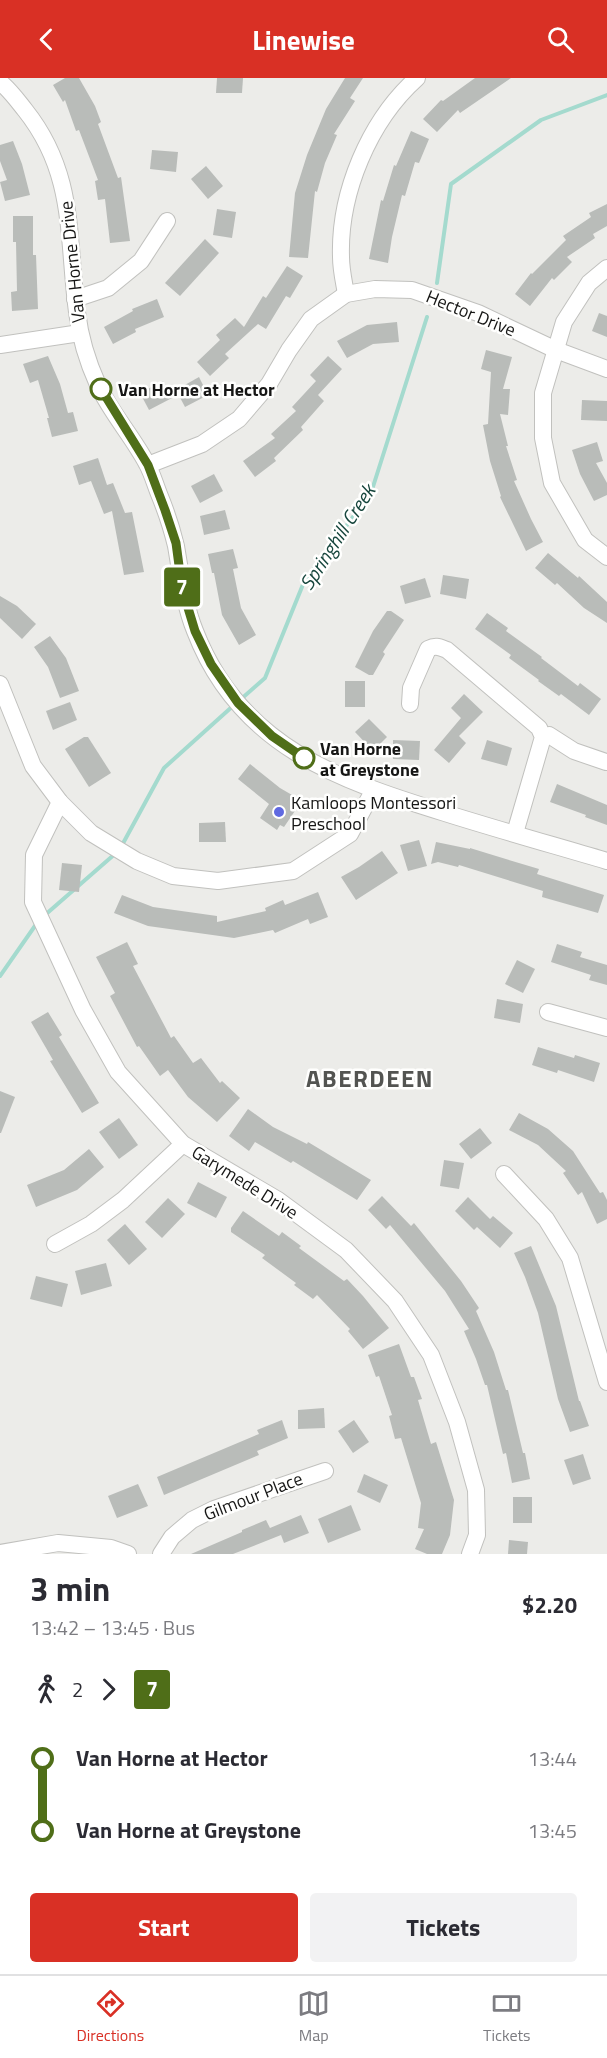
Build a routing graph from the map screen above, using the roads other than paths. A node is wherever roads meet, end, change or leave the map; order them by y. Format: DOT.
graph roads {
  1 [pos="417,78"];
  2 [pos="0,82"];
  3 [pos="167,221"];
  4 [pos="607,268"];
  5 [pos="345,294"];
  6 [pos="75,299"];
  7 [pos="80,333"];
  8 [pos="0,345"];
  9 [pos="556,350"];
  10 [pos="607,369"];
  11 [pos="148,465"];
  12 [pos="607,557"];
  13 [pos="0,684"];
  14 [pos="410,704"];
  15 [pos="543,736"];
  16 [pos="606,762"];
  17 [pos="373,790"];
  18 [pos="60,802"];
  19 [pos="515,833"];
  20 [pos="607,861"];
  21 [pos="548,1012"];
  22 [pos="607,1028"];
  23 [pos="183,1144"];
  24 [pos="504,1174"];
  25 [pos="55,1244"];
  26 [pos="607,1382"];
  27 [pos="325,1471"];
  28 [pos="0,1552"];
  29 [pos="128,1554"];
  30 [pos="161,1554"];
  31 [pos="470,1554"];
  1 -- 5 [label="street"];
  2 -- 6 [label="street, Van Horne Drive"];
  3 -- 6 [label="street"];
  4 -- 9 [label="street"];
  5 -- 9 [label="street, Hector Drive"];
  5 -- 11 [label="street, Hector Drive"];
  6 -- 7 [label="street, Van Horne Drive"];
  7 -- 8 [label="street"];
  7 -- 11 [label="street, Van Horne Drive"];
  9 -- 10 [label="street, Hector Drive"];
  9 -- 12 [label="street"];
  11 -- 17 [label="street, Van Horne Drive"];
  13 -- 18 [label="street"];
  14 -- 15 [label="street"];
  15 -- 16 [label="street"];
  15 -- 19 [label="street"];
  17 -- 18 [label="street"];
  17 -- 19 [label="street, Van Horne Drive"];
  18 -- 23 [label="street, Garymede Drive"];
  19 -- 20 [label="street, Van Horne Drive"];
  21 -- 22 [label="street"];
  23 -- 25 [label="street"];
  23 -- 31 [label="street, Garymede Drive"];
  24 -- 26 [label="street"];
  27 -- 30 [label="street, Gilmour Place"];
  28 -- 29 [label="street"];
}
